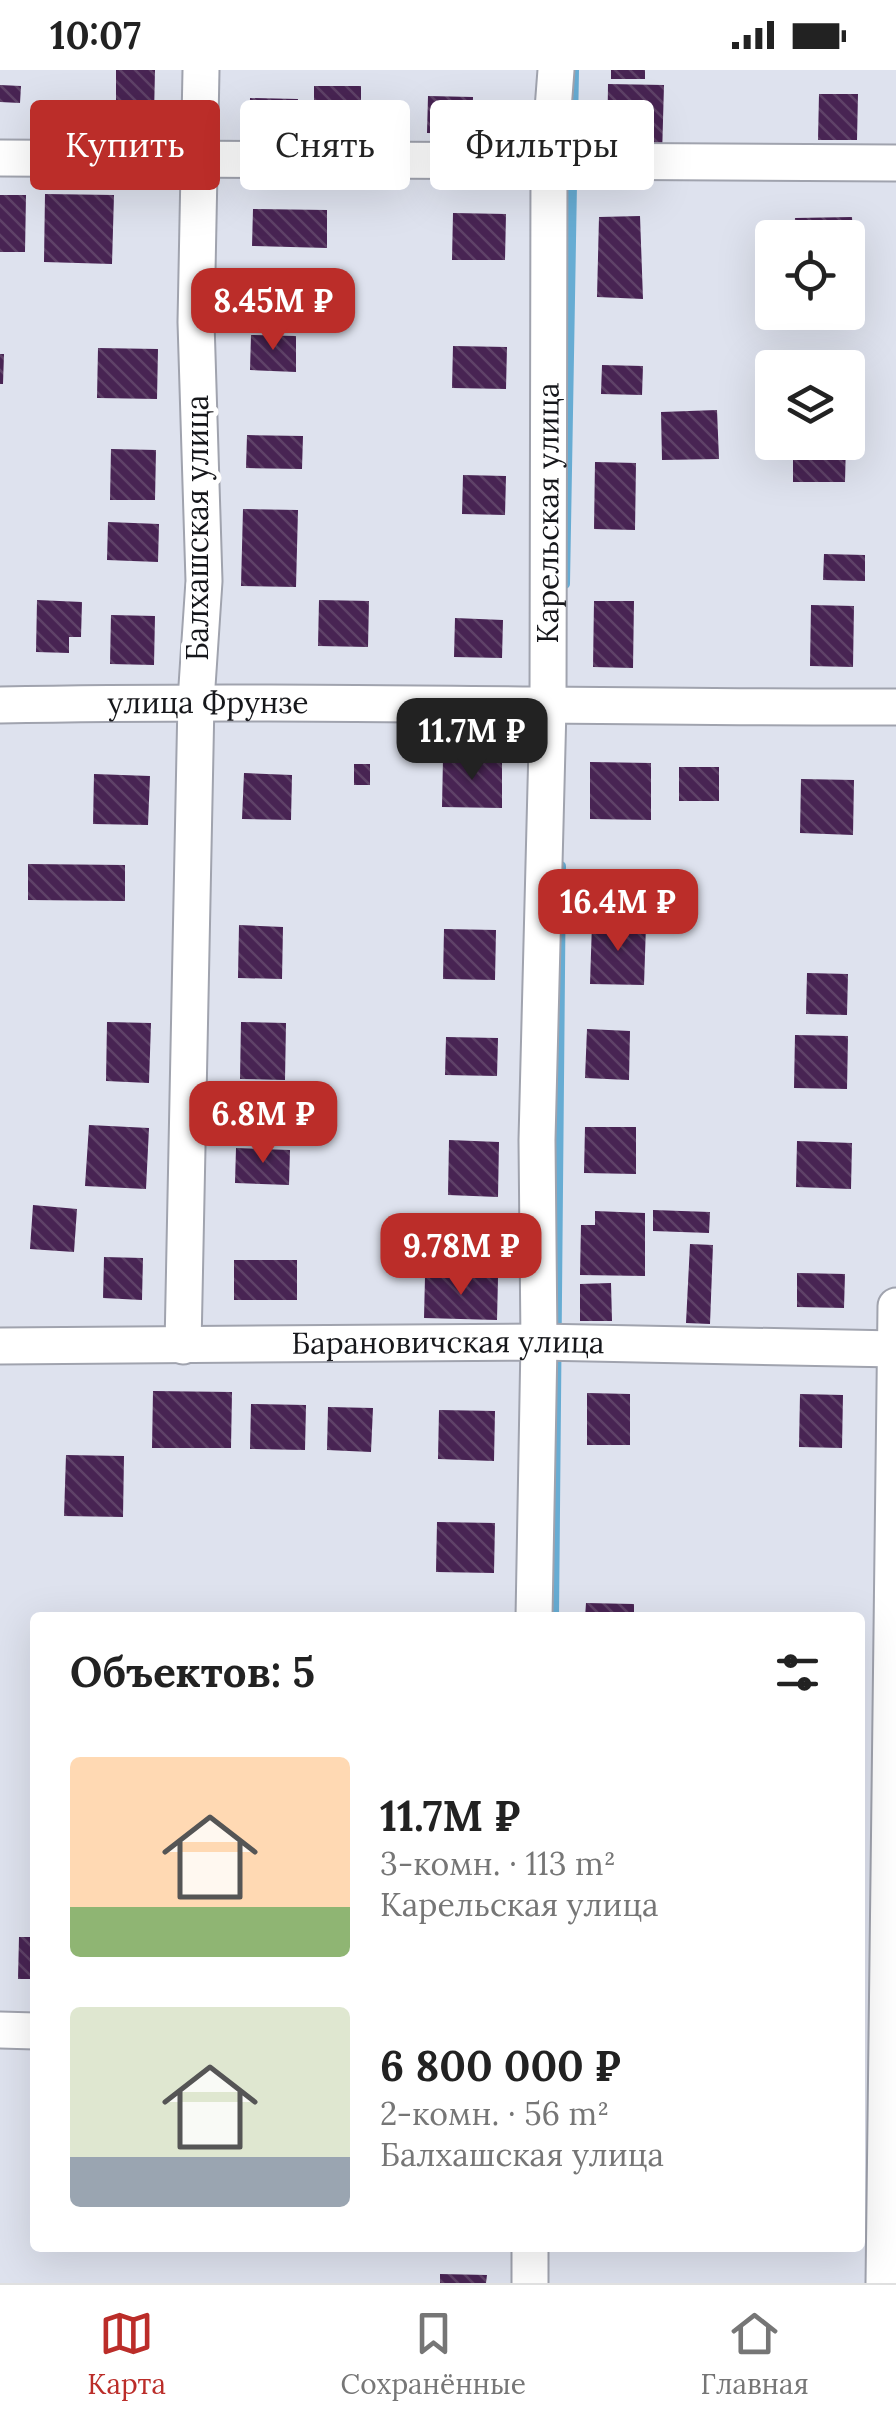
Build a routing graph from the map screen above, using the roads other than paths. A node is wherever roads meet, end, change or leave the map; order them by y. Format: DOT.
graph roads {
  1 [pos="201,70"];
  2 [pos="556,70"];
  3 [pos="200,100"];
  4 [pos="554,100"];
  5 [pos="0,158"];
  6 [pos="30,158"];
  7 [pos="220,160"];
  8 [pos="430,161"];
  9 [pos="654,162"];
  10 [pos="896,163"];
  11 [pos="198,190"];
  12 [pos="549,190"];
  13 [pos="196,701"];
  14 [pos="0,705"];
  15 [pos="896,707"];
  16 [pos="548,708"];
  17 [pos="896,1306"];
  18 [pos="539,1342"];
  19 [pos="0,1346"];
  20 [pos="183,1346"];
  21 [pos="896,1349"];
  22 [pos="534,1612"];
  23 [pos="0,2030"];
  24 [pos="30,2031"];
  25 [pos="881,2042"];
  26 [pos="530,2252"];
  27 [pos="530,2283"];
  28 [pos="884,2283"];
  1 -- 3 [label="street, Балхашская улица"];
  2 -- 4 [label="street, Карельская улица"];
  5 -- 6 [label="street"];
  7 -- 8 [label="street"];
  9 -- 10 [label="street"];
  11 -- 13 [label="street, Балхашская улица"];
  12 -- 16 [label="street, Карельская улица"];
  13 -- 14 [label="street, улица Фрунзе"];
  13 -- 16 [label="street, улица Фрунзе"];
  13 -- 20 [label="street, Балхашская улица"];
  15 -- 16 [label="street, улица Фрунзе"];
  16 -- 18 [label="street, Карельская улица"];
  17 -- 21 [label="street"];
  18 -- 20 [label="street, Барановичская улица"];
  18 -- 21 [label="street, Барановичская улица"];
  18 -- 22 [label="street, Карельская улица"];
  19 -- 20 [label="street, Барановичская улица"];
  21 -- 25 [label="street"];
  23 -- 24 [label="street"];
  25 -- 28 [label="street"];
  26 -- 27 [label="street"];
}
